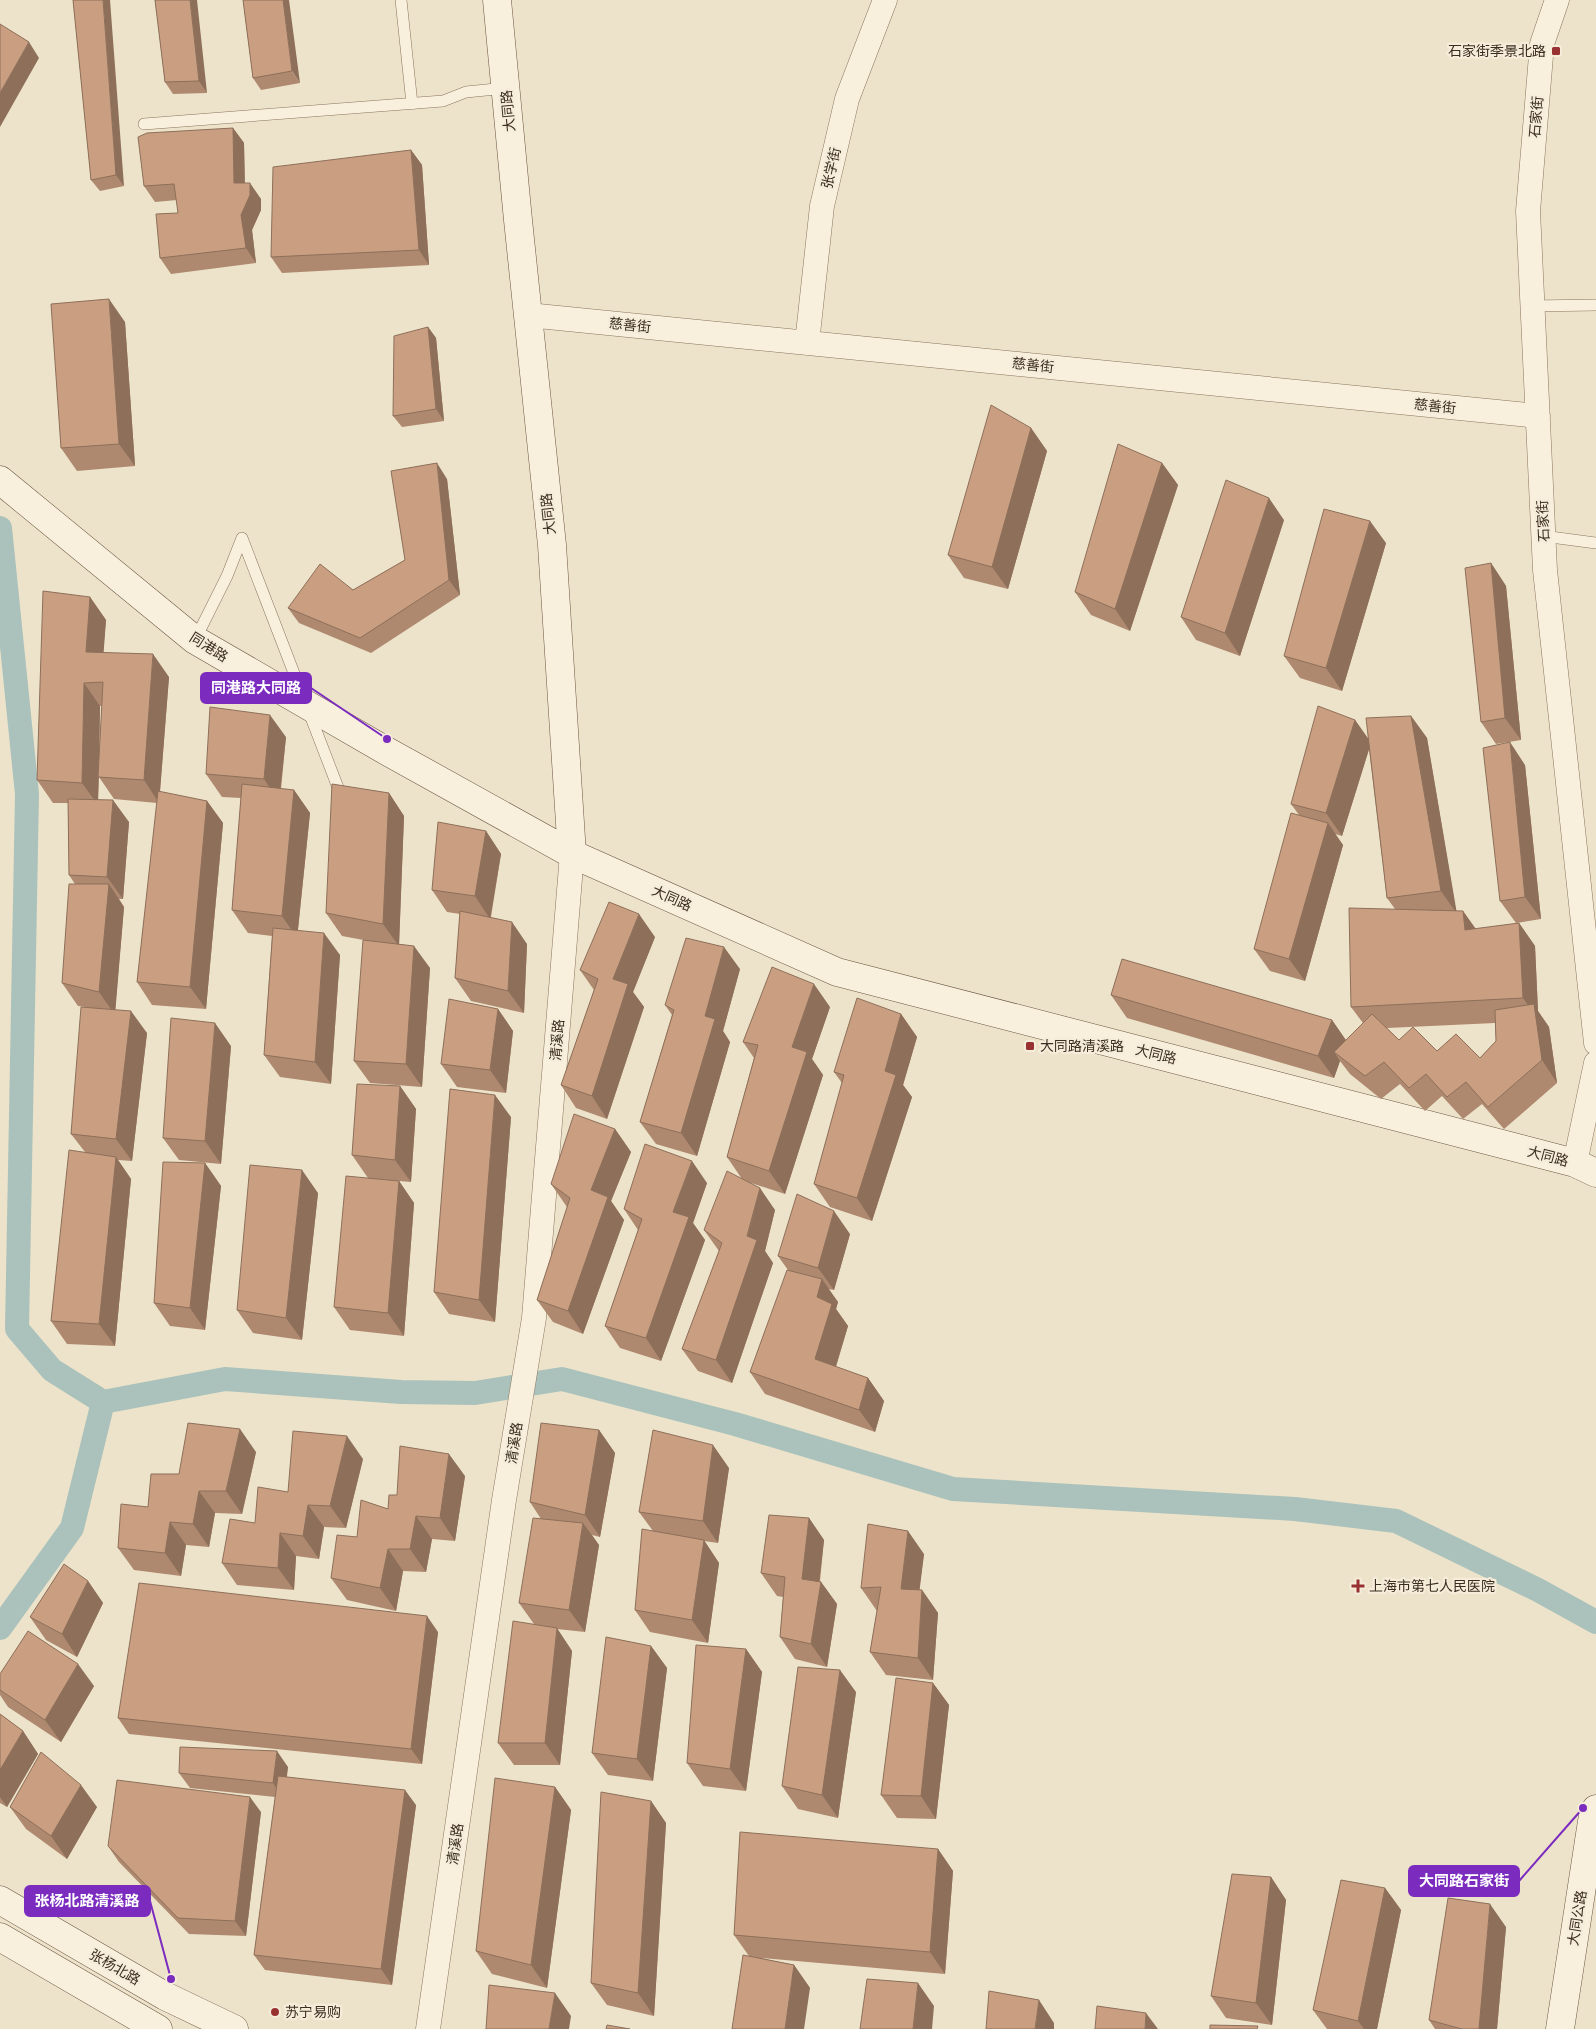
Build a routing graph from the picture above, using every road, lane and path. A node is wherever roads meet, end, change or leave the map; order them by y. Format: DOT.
graph roads {
  1 [pos="401,0"];
  2 [pos="497,0"];
  3 [pos="885,0"];
  4 [pos="1557,0"];
  5 [pos="506,88"];
  6 [pos="412,104"];
  7 [pos="144,124"];
  8 [pos="1596,305"];
  9 [pos="1532,306"];
  10 [pos="528,315"];
  11 [pos="806,343"];
  12 [pos="1538,416"];
  13 [pos="0,480"];
  14 [pos="1543,536"];
  15 [pos="1596,543"];
  16 [pos="195,640"];
  17 [pos="306,705"];
  18 [pos="348,813"];
  19 [pos="572,854"];
  20 [pos="1596,1043"];
  21 [pos="1596,1063"];
  22 [pos="1585,1168"];
  23 [pos="1596,1808"];
  24 [pos="0,1900"];
  25 [pos="0,1937"];
  26 [pos="158,2029"];
  27 [pos="234,2029"];
  28 [pos="428,2029"];
  29 [pos="1560,2029"];
  1 -- 6 [label="lane"];
  2 -- 5 [label="street, 大同路"];
  3 -- 11 [label="street, 张学街"];
  4 -- 9 [label="street, 石家街"];
  5 -- 6 [label="lane"];
  5 -- 10 [label="street, 大同路"];
  6 -- 7 [label="lane"];
  8 -- 9 [label="lane"];
  9 -- 12 [label="street, 石家街"];
  10 -- 11 [label="street, 慈善街"];
  10 -- 19 [label="street, 大同路"];
  11 -- 12 [label="street, 慈善街"];
  12 -- 14 [label="street, 石家街"];
  13 -- 16 [label="street, 同港路"];
  14 -- 15 [label="lane"];
  14 -- 20 [label="street, 石家街"];
  16 -- 17 [label="street, 同港路"];
  16 -- 17 [label="lane"];
  17 -- 18 [label="lane"];
  17 -- 19 [label="street, 同港路"];
  19 -- 22 [label="street, 大同路"];
  19 -- 28 [label="street, 清溪路"];
  21 -- 22 [label="street"];
  23 -- 29 [label="street, 大同公路"];
  24 -- 27 [label="street, 张杨北路"];
  25 -- 26 [label="street"];
}
